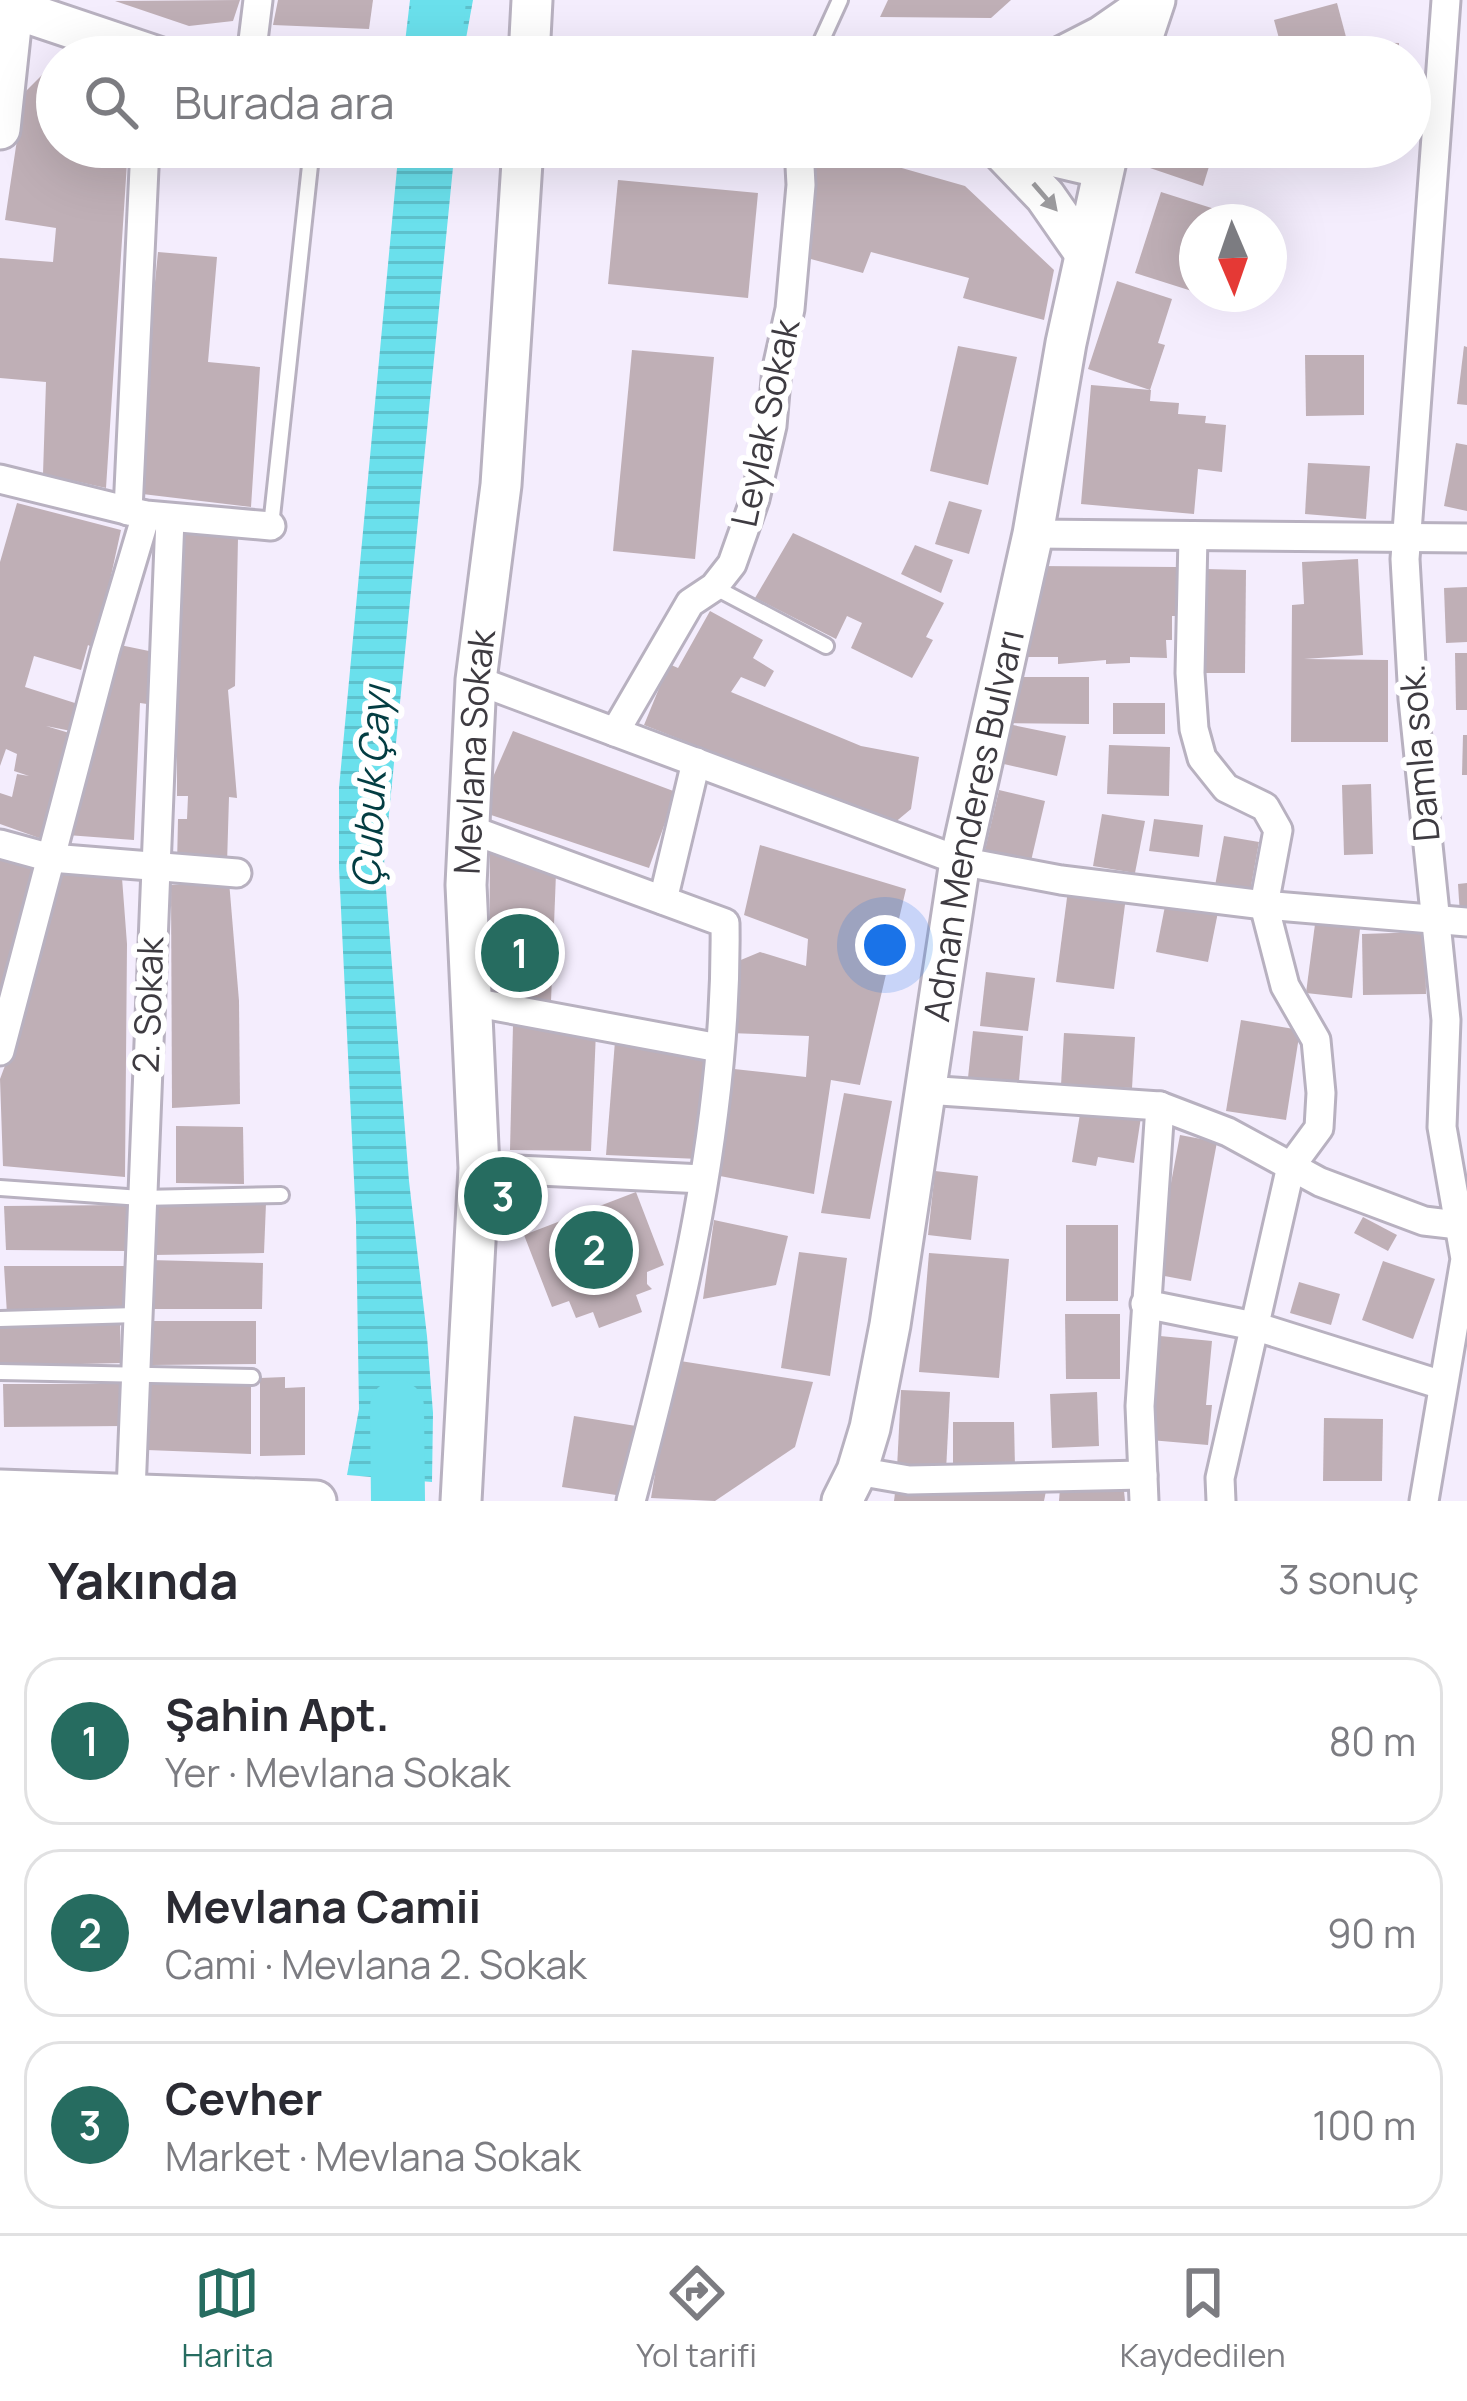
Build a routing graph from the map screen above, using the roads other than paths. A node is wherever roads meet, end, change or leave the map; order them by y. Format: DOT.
graph roads {
  1 [pos="258,0"];
  2 [pos="532,0"];
  3 [pos="840,0"];
  4 [pos="1155,0"];
  5 [pos="1446,0"];
  6 [pos="9,4"];
  7 [pos="97,36"];
  8 [pos="254,36"];
  9 [pos="530,36"];
  10 [pos="824,36"];
  11 [pos="1102,36"];
  12 [pos="1143,36"];
  13 [pos="0,129"];
  14 [pos="145,168"];
  15 [pos="310,168"];
  16 [pos="522,168"];
  17 [pos="800,168"];
  18 [pos="1019,168"];
  19 [pos="1104,168"];
  20 [pos="1084,252"];
  21 [pos="0,479"];
  22 [pos="148,515"];
  23 [pos="272,526"];
  24 [pos="1033,534"];
  25 [pos="1193,536"];
  26 [pos="1467,538"];
  27 [pos="1406,540"];
  28 [pos="714,587"];
  29 [pos="826,646"];
  30 [pos="476,680"];
  31 [pos="615,732"];
  32 [pos="696,762"];
  33 [pos="469,829"];
  34 [pos="0,844"];
  35 [pos="50,858"];
  36 [pos="960,860"];
  37 [pos="154,868"];
  38 [pos="237,873"];
  39 [pos="663,900"];
  40 [pos="1264,905"];
  41 [pos="1436,919"];
  42 [pos="1467,922"];
  43 [pos="472,1002"];
  44 [pos="719,1048"];
  45 [pos="0,1051"];
  46 [pos="925,1090"];
  47 [pos="1160,1106"];
  48 [pos="1291,1166"];
  49 [pos="479,1168"];
  50 [pos="703,1179"];
  51 [pos="0,1188"];
  52 [pos="281,1195"];
  53 [pos="141,1198"];
  54 [pos="1463,1226"];
  55 [pos="1145,1304"];
  56 [pos="136,1315"];
  57 [pos="0,1319"];
  58 [pos="1254,1326"];
  59 [pos="0,1372"];
  60 [pos="134,1372"];
  61 [pos="252,1377"];
  62 [pos="1442,1385"];
  63 [pos="849,1486"];
  64 [pos="1143,1488"];
  65 [pos="0,1490"];
  66 [pos="131,1492"];
  67 [pos="316,1501"];
  68 [pos="461,1501"];
  69 [pos="631,1501"];
  70 [pos="1221,1501"];
  71 [pos="1424,1501"];
  1 -- 8 [label="street"];
  2 -- 9 [label="main road"];
  3 -- 10 [label="lane"];
  4 -- 11 [label="main road"];
  4 -- 12 [label="main road"];
  5 -- 27 [label="street, Damla sok."];
  6 -- 7 [label="main road"];
  6 -- 13 [label="main road"];
  14 -- 22 [label="street"];
  15 -- 23 [label="lane"];
  16 -- 30 [label="main road, Mevlana Sokak"];
  17 -- 28 [label="street, Leylak Sokak"];
  18 -- 20 [label="main road, one-way"];
  19 -- 20 [label="main road, Adnan Menderes Bulvarı"];
  20 -- 24 [label="main road, Adnan Menderes Bulvarı"];
  21 -- 22 [label="street"];
  22 -- 23 [label="street"];
  22 -- 35 [label="street"];
  22 -- 37 [label="street, 2. Sokak"];
  24 -- 25 [label="street"];
  24 -- 36 [label="main road, Adnan Menderes Bulvarı"];
  25 -- 27 [label="street"];
  25 -- 40 [label="street"];
  26 -- 27 [label="street"];
  27 -- 41 [label="street, Damla sok."];
  28 -- 29 [label="lane"];
  28 -- 31 [label="street, Leylak Sokak"];
  30 -- 31 [label="street"];
  30 -- 33 [label="main road, Mevlana Sokak"];
  31 -- 32 [label="street"];
  32 -- 36 [label="street"];
  32 -- 39 [label="street"];
  33 -- 39 [label="street"];
  33 -- 43 [label="main road, Mevlana Sokak"];
  34 -- 35 [label="street"];
  35 -- 37 [label="street"];
  35 -- 45 [label="street"];
  36 -- 40 [label="street"];
  36 -- 46 [label="main road, Adnan Menderes Bulvarı"];
  37 -- 38 [label="street"];
  37 -- 53 [label="street, 2. Sokak"];
  39 -- 44 [label="street"];
  40 -- 41 [label="street"];
  40 -- 48 [label="street"];
  41 -- 42 [label="street"];
  41 -- 54 [label="street, Damla sok."];
  43 -- 44 [label="street"];
  43 -- 49 [label="main road, Mevlana Sokak"];
  44 -- 50 [label="street"];
  46 -- 47 [label="street"];
  46 -- 63 [label="main road, Adnan Menderes Bulvarı"];
  47 -- 48 [label="street"];
  47 -- 55 [label="street"];
  48 -- 54 [label="street"];
  48 -- 58 [label="street"];
  49 -- 50 [label="street"];
  49 -- 68 [label="main road, Mevlana Sokak"];
  50 -- 69 [label="street"];
  51 -- 53 [label="lane"];
  52 -- 53 [label="lane"];
  53 -- 56 [label="street, 2. Sokak"];
  54 -- 62 [label="street, Damla sok."];
  55 -- 58 [label="street"];
  55 -- 64 [label="street"];
  56 -- 57 [label="lane"];
  56 -- 60 [label="street, 2. Sokak"];
  58 -- 62 [label="street"];
  58 -- 70 [label="street"];
  59 -- 60 [label="lane"];
  60 -- 61 [label="lane"];
  60 -- 66 [label="street, 2. Sokak"];
  62 -- 71 [label="street, Damla sok."];
  63 -- 64 [label="street"];
  65 -- 66 [label="main road"];
  66 -- 67 [label="main road"];
}
